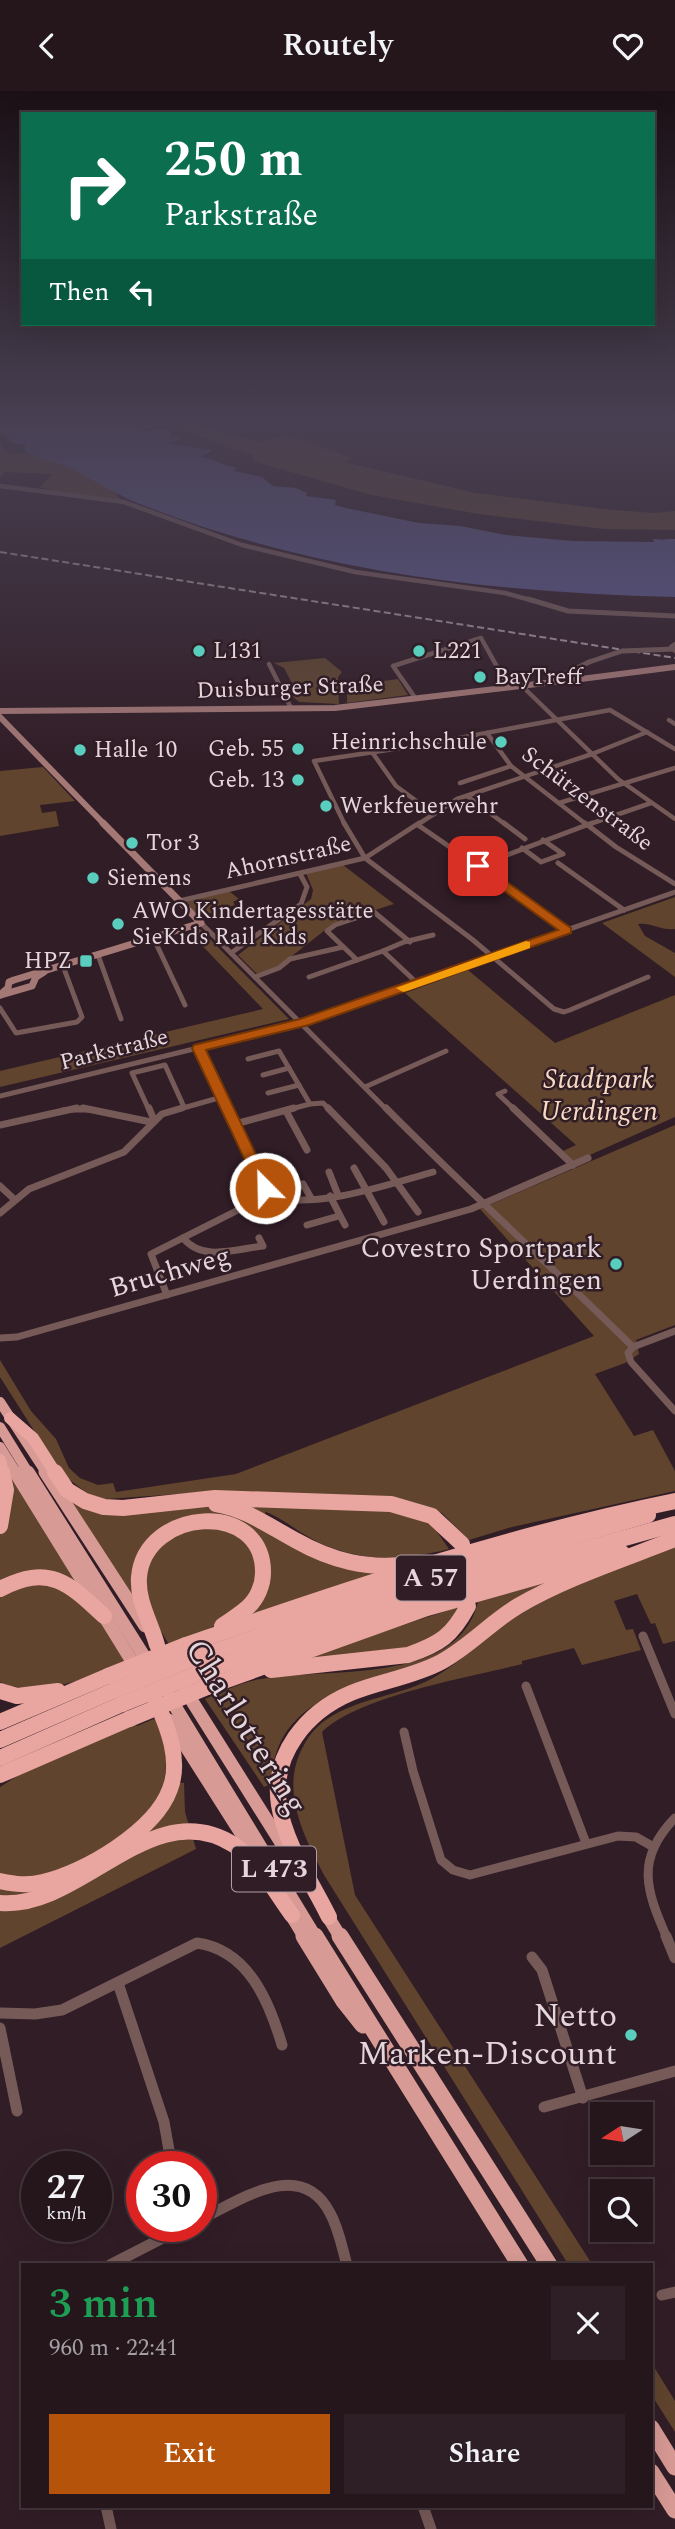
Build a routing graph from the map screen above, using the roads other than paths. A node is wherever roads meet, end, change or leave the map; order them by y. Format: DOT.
graph roads {
  1 [pos="226,539"];
  2 [pos="505,593"];
  3 [pos="675,616"];
  4 [pos="675,648"];
  5 [pos="269,664"];
  6 [pos="675,667"];
  7 [pos="565,675"];
  8 [pos="575,680"];
  9 [pos="549,682"];
  10 [pos="534,685"];
  11 [pos="522,686"];
  12 [pos="509,688"];
  13 [pos="416,699"];
  14 [pos="290,708"];
  15 [pos="0,711"];
  16 [pos="0,717"];
  17 [pos="675,717"];
  18 [pos="557,720"];
  19 [pos="675,724"];
  20 [pos="645,730"];
  21 [pos="487,733"];
  22 [pos="675,749"];
  23 [pos="372,752"];
  24 [pos="592,754"];
  25 [pos="511,766"];
  26 [pos="675,768"];
  27 [pos="525,777"];
  28 [pos="460,783"];
  29 [pos="622,783"];
  30 [pos="467,796"];
  31 [pos="559,803"];
  32 [pos="651,803"];
  33 [pos="434,814"];
  34 [pos="675,819"];
  35 [pos="418,825"];
  36 [pos="587,825"];
  37 [pos="543,840"];
  38 [pos="528,841"];
  39 [pos="522,848"];
  40 [pos="365,858"];
  41 [pos="554,860"];
  42 [pos="478,866"];
  43 [pos="300,874"];
  44 [pos="675,884"];
  45 [pos="675,892"];
  46 [pos="178,901"];
  47 [pos="624,910"];
  48 [pos="201,923"];
  49 [pos="566,931"];
  50 [pos="433,935"];
  51 [pos="154,939"];
  52 [pos="410,941"];
  53 [pos="343,947"];
  54 [pos="332,951"];
  55 [pos="383,951"];
  56 [pos="231,953"];
  57 [pos="98,955"];
  58 [pos="491,957"];
  59 [pos="356,960"];
  60 [pos="346,964"];
  61 [pos="63,966"];
  62 [pos="47,971"];
  63 [pos="26,976"];
  64 [pos="255,977"];
  65 [pos="309,977"];
  66 [pos="649,977"];
  67 [pos="35,983"];
  68 [pos="416,983"];
  69 [pos="11,990"];
  70 [pos="0,995"];
  71 [pos="185,1005"];
  72 [pos="0,1008"];
  73 [pos="121,1019"];
  74 [pos="301,1023"];
  75 [pos="199,1048"];
  76 [pos="446,1051"];
  77 [pos="248,1059"];
  78 [pos="289,1068"];
  79 [pos="263,1075"];
  80 [pos="299,1085"];
  81 [pos="365,1087"];
  82 [pos="505,1091"];
  83 [pos="268,1093"];
  84 [pos="0,1096"];
  85 [pos="222,1097"];
  86 [pos="310,1104"];
  87 [pos="184,1107"];
  88 [pos="286,1111"];
  89 [pos="153,1121"];
  90 [pos="235,1124"];
  91 [pos="0,1125"];
  92 [pos="307,1150"];
  93 [pos="588,1159"];
  94 [pos="573,1165"];
  95 [pos="354,1168"];
  96 [pos="328,1172"];
  97 [pos="433,1172"];
  98 [pos="398,1182"];
  99 [pos="303,1184"];
  100 [pos="0,1186"];
  101 [pos="367,1192"];
  102 [pos="264,1193"];
  103 [pos="334,1196"];
  104 [pos="311,1198"];
  105 [pos="13,1199"];
  106 [pos="485,1204"];
  107 [pos="418,1212"];
  108 [pos="0,1213"];
  109 [pos="339,1216"];
  110 [pos="384,1222"];
  111 [pos="307,1225"];
  112 [pos="345,1225"];
  113 [pos="183,1238"];
  114 [pos="259,1238"];
  115 [pos="167,1294"];
  116 [pos="675,1331"];
  117 [pos="0,1338"];
  118 [pos="633,1347"];
  119 [pos="0,1402"];
  120 [pos="675,1411"];
  121 [pos="5,1423"];
  122 [pos="0,1447"];
  123 [pos="0,1461"];
  124 [pos="195,1501"];
  125 [pos="675,1501"];
  126 [pos="675,1507"];
  127 [pos="675,1524"];
  128 [pos="0,1526"];
  129 [pos="675,1539"];
  130 [pos="462,1544"];
  131 [pos="435,1560"];
  132 [pos="0,1589"];
  133 [pos="468,1606"];
  134 [pos="104,1616"];
  135 [pos="643,1636"];
  136 [pos="157,1644"];
  137 [pos="188,1653"];
  138 [pos="203,1680"];
  139 [pos="526,1686"];
  140 [pos="0,1691"];
  141 [pos="119,1697"];
  142 [pos="155,1697"];
  143 [pos="675,1714"];
  144 [pos="0,1722"];
  145 [pos="404,1732"];
  146 [pos="0,1740"];
  147 [pos="69,1745"];
  148 [pos="0,1758"];
  149 [pos="0,1775"];
  150 [pos="0,1784"];
  151 [pos="675,1818"];
  152 [pos="586,1843"];
  153 [pos="650,1845"];
  154 [pos="0,1881"];
  155 [pos="0,1903"];
  156 [pos="292,1915"];
  157 [pos="329,1917"];
  158 [pos="532,1957"];
  159 [pos="675,1958"];
  160 [pos="118,1983"];
  161 [pos="0,2013"];
  162 [pos="0,2028"];
  163 [pos="282,2045"];
  164 [pos="391,2060"];
  165 [pos="675,2071"];
  166 [pos="583,2098"];
  167 [pos="544,2107"];
  168 [pos="17,2111"];
  169 [pos="169,2151"];
  170 [pos="217,2212"];
  171 [pos="152,2242"];
  172 [pos="114,2263"];
  173 [pos="346,2263"];
  174 [pos="519,2263"];
  175 [pos="547,2263"];
  176 [pos="675,2292"];
  177 [pos="662,2295"];
  178 [pos="653,2431"];
  179 [pos="675,2467"];
  180 [pos="653,2475"];
  181 [pos="106,2508"];
  182 [pos="425,2508"];
  183 [pos="675,2510"];
  184 [pos="111,2529"];
  185 [pos="431,2529"];
  1 -- 2 [label="street"];
  2 -- 3 [label="street"];
  4 -- 7 [label="street, bridge"];
  5 -- 14 [label="street"];
  6 -- 8 [label="main road, Duisburger Straße"];
  7 -- 8 [label="street"];
  7 -- 9 [label="street"];
  8 -- 9 [label="main road, Duisburger Straße"];
  8 -- 10 [label="main road, Duisburger Straße"];
  9 -- 10 [label="main road, Duisburger Straße"];
  10 -- 11 [label="main road, Duisburger Straße"];
  11 -- 12 [label="main road, Duisburger Straße"];
  11 -- 18 [label="street"];
  12 -- 13 [label="main road, Duisburger Straße"];
  12 -- 13 [label="street"];
  13 -- 14 [label="main road, Duisburger Straße"];
  14 -- 15 [label="main road, Duisburger Straße"];
  16 -- 46 [label="main road"];
  17 -- 19 [label="street"];
  18 -- 20 [label="street"];
  18 -- 21 [label="street"];
  18 -- 24 [label="street"];
  20 -- 22 [label="street"];
  20 -- 24 [label="street, Ahornstraße"];
  21 -- 23 [label="street"];
  21 -- 25 [label="street, Schützenstraße"];
  23 -- 33 [label="street"];
  23 -- 40 [label="street"];
  24 -- 27 [label="street, Ahornstraße"];
  24 -- 29 [label="street"];
  25 -- 27 [label="street, Schützenstraße"];
  25 -- 28 [label="street"];
  26 -- 29 [label="street"];
  27 -- 30 [label="street, Ahornstraße"];
  27 -- 31 [label="street, Schützenstraße"];
  29 -- 31 [label="street"];
  29 -- 32 [label="street"];
  30 -- 33 [label="street, Ahornstraße"];
  30 -- 38 [label="street"];
  31 -- 36 [label="street, Schützenstraße"];
  32 -- 34 [label="street"];
  32 -- 36 [label="street"];
  33 -- 35 [label="street, Ahornstraße"];
  35 -- 40 [label="street, Ahornstraße"];
  35 -- 42 [label="street"];
  36 -- 37 [label="street"];
  36 -- 44 [label="street, Schützenstraße"];
  37 -- 38 [label="street"];
  37 -- 41 [label="street"];
  38 -- 39 [label="street"];
  39 -- 41 [label="street"];
  39 -- 42 [label="street"];
  40 -- 43 [label="street, Ahornstraße"];
  40 -- 58 [label="street"];
  41 -- 47 [label="street"];
  42 -- 49 [label="street"];
  43 -- 46 [label="street, Ahornstraße"];
  43 -- 56 [label="street"];
  45 -- 47 [label="street, Parkstraße"];
  46 -- 48 [label="main road"];
  47 -- 49 [label="street, Parkstraße"];
  48 -- 51 [label="main road"];
  48 -- 56 [label="street"];
  49 -- 58 [label="street, Parkstraße"];
  50 -- 52 [label="street"];
  51 -- 57 [label="main road"];
  51 -- 71 [label="street"];
  52 -- 53 [label="street"];
  52 -- 55 [label="street"];
  53 -- 54 [label="street"];
  53 -- 59 [label="street"];
  54 -- 60 [label="street"];
  54 -- 64 [label="street"];
  55 -- 59 [label="street"];
  55 -- 68 [label="street"];
  56 -- 64 [label="street"];
  57 -- 61 [label="main road"];
  57 -- 73 [label="street"];
  58 -- 66 [label="street"];
  58 -- 68 [label="street, Parkstraße"];
  59 -- 60 [label="street"];
  60 -- 65 [label="street"];
  61 -- 62 [label="main road"];
  61 -- 72 [label="street"];
  62 -- 63 [label="main road"];
  62 -- 67 [label="main road"];
  63 -- 67 [label="main road"];
  63 -- 69 [label="main road"];
  64 -- 74 [label="street"];
  67 -- 69 [label="main road"];
  68 -- 74 [label="street, Parkstraße"];
  69 -- 70 [label="main road"];
  74 -- 75 [label="street, Parkstraße"];
  74 -- 81 [label="street"];
  75 -- 84 [label="street, Parkstraße"];
  75 -- 85 [label="street"];
  76 -- 81 [label="street"];
  77 -- 78 [label="street"];
  78 -- 79 [label="street"];
  78 -- 80 [label="street"];
  80 -- 83 [label="street"];
  80 -- 86 [label="street"];
  81 -- 106 [label="street"];
  82 -- 94 [label="street"];
  85 -- 87 [label="street"];
  85 -- 90 [label="street"];
  86 -- 88 [label="street"];
  86 -- 98 [label="street"];
  87 -- 89 [label="street"];
  87 -- 89 [label="street"];
  88 -- 90 [label="street"];
  88 -- 92 [label="street"];
  89 -- 91 [label="street"];
  89 -- 105 [label="street"];
  90 -- 102 [label="street"];
  93 -- 94 [label="street, Bruchweg"];
  94 -- 106 [label="street, Bruchweg"];
  95 -- 101 [label="street"];
  96 -- 103 [label="street"];
  97 -- 98 [label="street"];
  98 -- 101 [label="street"];
  98 -- 107 [label="street"];
  99 -- 104 [label="street"];
  100 -- 105 [label="street"];
  101 -- 103 [label="street"];
  101 -- 110 [label="street"];
  102 -- 104 [label="street"];
  102 -- 113 [label="street"];
  103 -- 104 [label="street"];
  103 -- 109 [label="street"];
  105 -- 108 [label="street"];
  106 -- 115 [label="street, Bruchweg"];
  106 -- 118 [label="street"];
  109 -- 111 [label="street"];
  109 -- 112 [label="street"];
  113 -- 114 [label="street"];
  113 -- 115 [label="street"];
  115 -- 117 [label="street, Bruchweg"];
  116 -- 118 [label="street"];
  118 -- 120 [label="street"];
  119 -- 121 [label="highway, Charlottering / L 473"];
  121 -- 124 [label="highway"];
  121 -- 136 [label="highway, Charlottering / L 473"];
  121 -- 164 [label="highway, Charlottering / L 473"];
  122 -- 134 [label="highway"];
  123 -- 128 [label="highway"];
  124 -- 130 [label="highway"];
  124 -- 131 [label="highway"];
  125 -- 131 [label="highway"];
  126 -- 137 [label="highway, A 57"];
  127 -- 138 [label="highway, A 57"];
  129 -- 138 [label="highway"];
  129 -- 157 [label="highway"];
  131 -- 137 [label="highway"];
  132 -- 134 [label="highway"];
  133 -- 138 [label="highway"];
  134 -- 142 [label="highway"];
  135 -- 143 [label="street"];
  136 -- 137 [label="highway"];
  136 -- 157 [label="highway, Charlottering / L 473"];
  137 -- 141 [label="highway, A 57, bridge"];
  138 -- 141 [label="highway, bridge"];
  139 -- 152 [label="street"];
  140 -- 141 [label="highway"];
  141 -- 144 [label="highway"];
  141 -- 146 [label="highway, A 57"];
  141 -- 147 [label="highway"];
  141 -- 148 [label="highway, A 57"];
  142 -- 154 [label="highway"];
  142 -- 156 [label="highway"];
  145 -- 152 [label="street"];
  147 -- 149 [label="highway"];
  147 -- 150 [label="highway"];
  151 -- 153 [label="street"];
  152 -- 153 [label="street"];
  153 -- 159 [label="street"];
  155 -- 156 [label="highway"];
  156 -- 164 [label="highway"];
  157 -- 175 [label="highway, Charlottering / L 473"];
  158 -- 166 [label="street"];
  160 -- 161 [label="street"];
  160 -- 163 [label="street"];
  160 -- 169 [label="street"];
  162 -- 168 [label="street"];
  164 -- 174 [label="highway, Charlottering / L 473"];
  165 -- 166 [label="street"];
  166 -- 167 [label="street"];
  170 -- 173 [label="street"];
  171 -- 172 [label="street"];
  176 -- 177 [label="street"];
  178 -- 179 [label="highway"];
  180 -- 183 [label="highway"];
  181 -- 184 [label="street"];
  182 -- 185 [label="street"];
}
